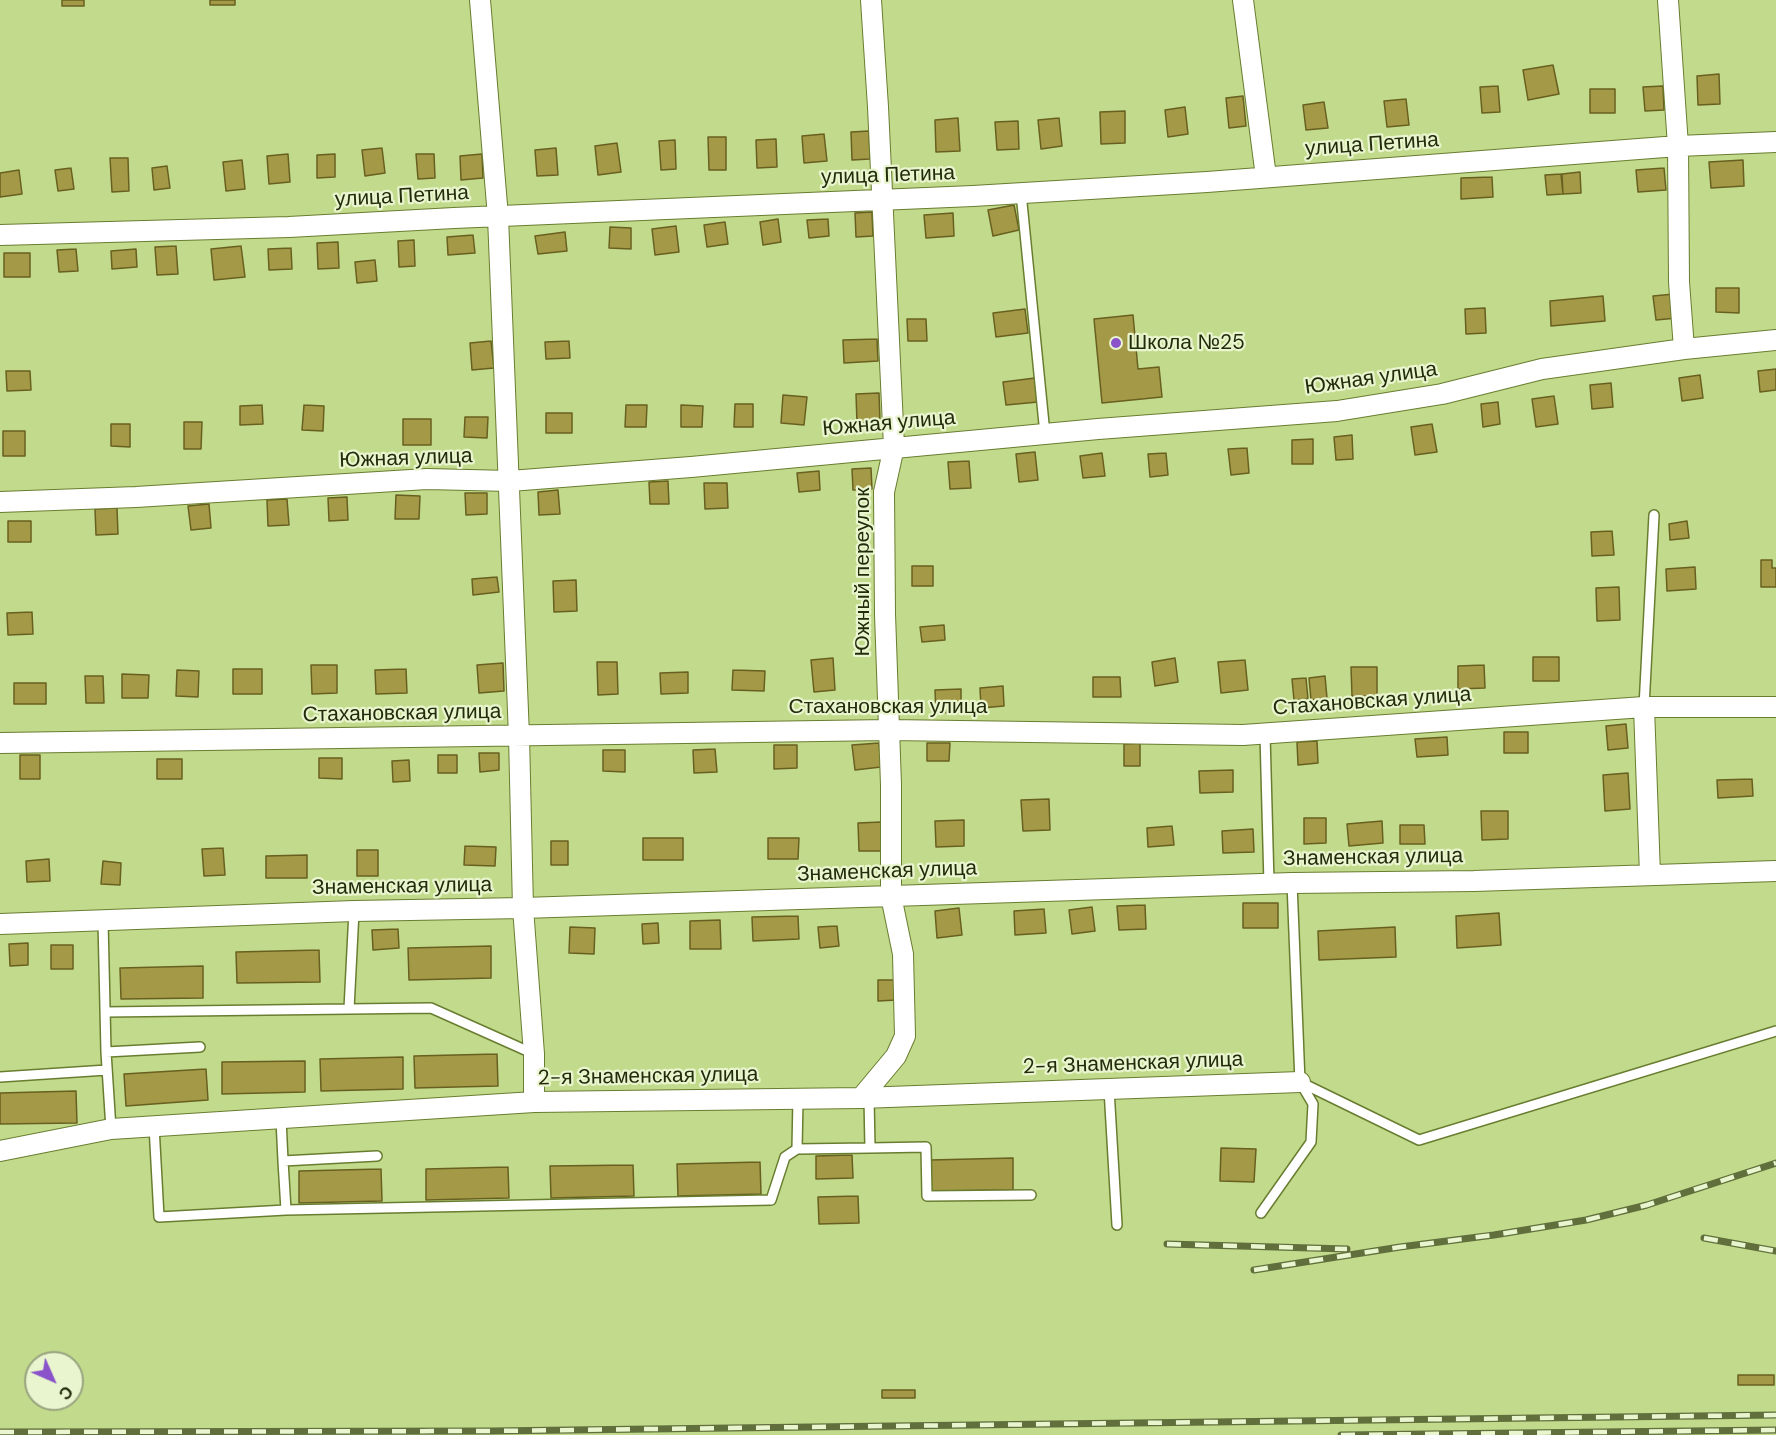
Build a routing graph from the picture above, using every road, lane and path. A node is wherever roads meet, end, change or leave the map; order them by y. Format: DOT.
graph roads {
  1 [pos="480,0"];
  2 [pos="871,0"];
  3 [pos="1243,0"];
  4 [pos="1668,0"];
  5 [pos="1776,142"];
  6 [pos="1678,146"];
  7 [pos="1266,177"];
  8 [pos="1021,194"];
  9 [pos="882,200"];
  10 [pos="498,217"];
  11 [pos="0,235"];
  12 [pos="1776,340"];
  13 [pos="1684,349"];
  14 [pos="1045,434"];
  15 [pos="894,447"];
  16 [pos="510,481"];
  17 [pos="0,502"];
  18 [pos="1654,515"];
  19 [pos="1644,707"];
  20 [pos="1776,707"];
  21 [pos="889,730"];
  22 [pos="1264,734"];
  23 [pos="519,736"];
  24 [pos="0,743"];
  25 [pos="1776,871"];
  26 [pos="1650,875"];
  27 [pos="1292,883"];
  28 [pos="1269,884"];
  29 [pos="891,896"];
  30 [pos="523,908"];
  31 [pos="354,911"];
  32 [pos="103,921"];
  33 [pos="0,924"];
  34 [pos="350,1010"];
  35 [pos="105,1012"];
  36 [pos="1776,1031"];
  37 [pos="200,1047"];
  38 [pos="106,1052"];
  39 [pos="534,1054"];
  40 [pos="107,1071"];
  41 [pos="0,1077"];
  42 [pos="1300,1082"];
  43 [pos="1109,1089"];
  44 [pos="865,1098"];
  45 [pos="798,1099"];
  46 [pos="534,1102"];
  47 [pos="281,1119"];
  48 [pos="154,1126"];
  49 [pos="111,1129"];
  50 [pos="870,1148"];
  51 [pos="797,1149"];
  52 [pos="0,1151"];
  53 [pos="377,1156"];
  54 [pos="283,1161"];
  55 [pos="1031,1195"];
  56 [pos="286,1210"];
  57 [pos="1261,1213"];
  58 [pos="1117,1225"];
  1 -- 10 [label="street"];
  2 -- 9 [label="street, Южный переулок"];
  3 -- 7 [label="street"];
  4 -- 6 [label="street"];
  5 -- 6 [label="street, улица Петина"];
  6 -- 7 [label="street, улица Петина"];
  6 -- 13 [label="street"];
  7 -- 8 [label="street, улица Петина"];
  8 -- 9 [label="street, улица Петина"];
  8 -- 14 [label="lane"];
  9 -- 10 [label="street, улица Петина"];
  9 -- 15 [label="street, Южный переулок"];
  10 -- 11 [label="street, улица Петина"];
  10 -- 16 [label="street"];
  12 -- 13 [label="street, Южная улица"];
  13 -- 14 [label="street, Южная улица"];
  14 -- 15 [label="street, Южная улица"];
  15 -- 16 [label="street, Южная улица"];
  15 -- 21 [label="street, Южный переулок"];
  16 -- 17 [label="street, Южная улица"];
  16 -- 23 [label="street"];
  18 -- 19 [label="lane"];
  19 -- 20 [label="street, Стахановская улица"];
  19 -- 22 [label="street, Стахановская улица"];
  19 -- 26 [label="street"];
  21 -- 22 [label="street, Стахановская улица"];
  21 -- 23 [label="street, Стахановская улица"];
  21 -- 29 [label="street, Южный переулок"];
  22 -- 28 [label="lane"];
  23 -- 24 [label="street, Стахановская улица"];
  23 -- 30 [label="street"];
  25 -- 26 [label="street, Знаменская улица"];
  26 -- 27 [label="street, Знаменская улица"];
  27 -- 28 [label="street, Знаменская улица"];
  27 -- 42 [label="lane"];
  28 -- 29 [label="street, Знаменская улица"];
  29 -- 30 [label="street, Знаменская улица"];
  29 -- 44 [label="street, Южный переулок"];
  30 -- 31 [label="street, Знаменская улица"];
  30 -- 39 [label="street"];
  31 -- 32 [label="street, Знаменская улица"];
  31 -- 34 [label="lane"];
  32 -- 33 [label="street, Знаменская улица"];
  32 -- 35 [label="lane"];
  34 -- 35 [label="lane"];
  34 -- 39 [label="lane"];
  35 -- 38 [label="lane"];
  36 -- 42 [label="lane"];
  37 -- 38 [label="lane"];
  38 -- 40 [label="lane"];
  39 -- 46 [label="street"];
  40 -- 41 [label="lane"];
  40 -- 49 [label="lane"];
  42 -- 43 [label="street, 2-я Знаменская улица"];
  42 -- 57 [label="lane"];
  43 -- 44 [label="street, 2-я Знаменская улица"];
  43 -- 58 [label="lane"];
  44 -- 45 [label="street, 2-я Знаменская улица"];
  44 -- 50 [label="lane"];
  45 -- 46 [label="street, 2-я Знаменская улица"];
  45 -- 51 [label="lane"];
  46 -- 47 [label="street, 2-я Знаменская улица"];
  47 -- 48 [label="street, 2-я Знаменская улица"];
  47 -- 54 [label="lane"];
  48 -- 49 [label="street, 2-я Знаменская улица"];
  48 -- 56 [label="lane"];
  49 -- 52 [label="street, 2-я Знаменская улица"];
  50 -- 51 [label="lane"];
  50 -- 55 [label="lane"];
  51 -- 56 [label="lane"];
  53 -- 54 [label="lane"];
  54 -- 56 [label="lane"];
}
